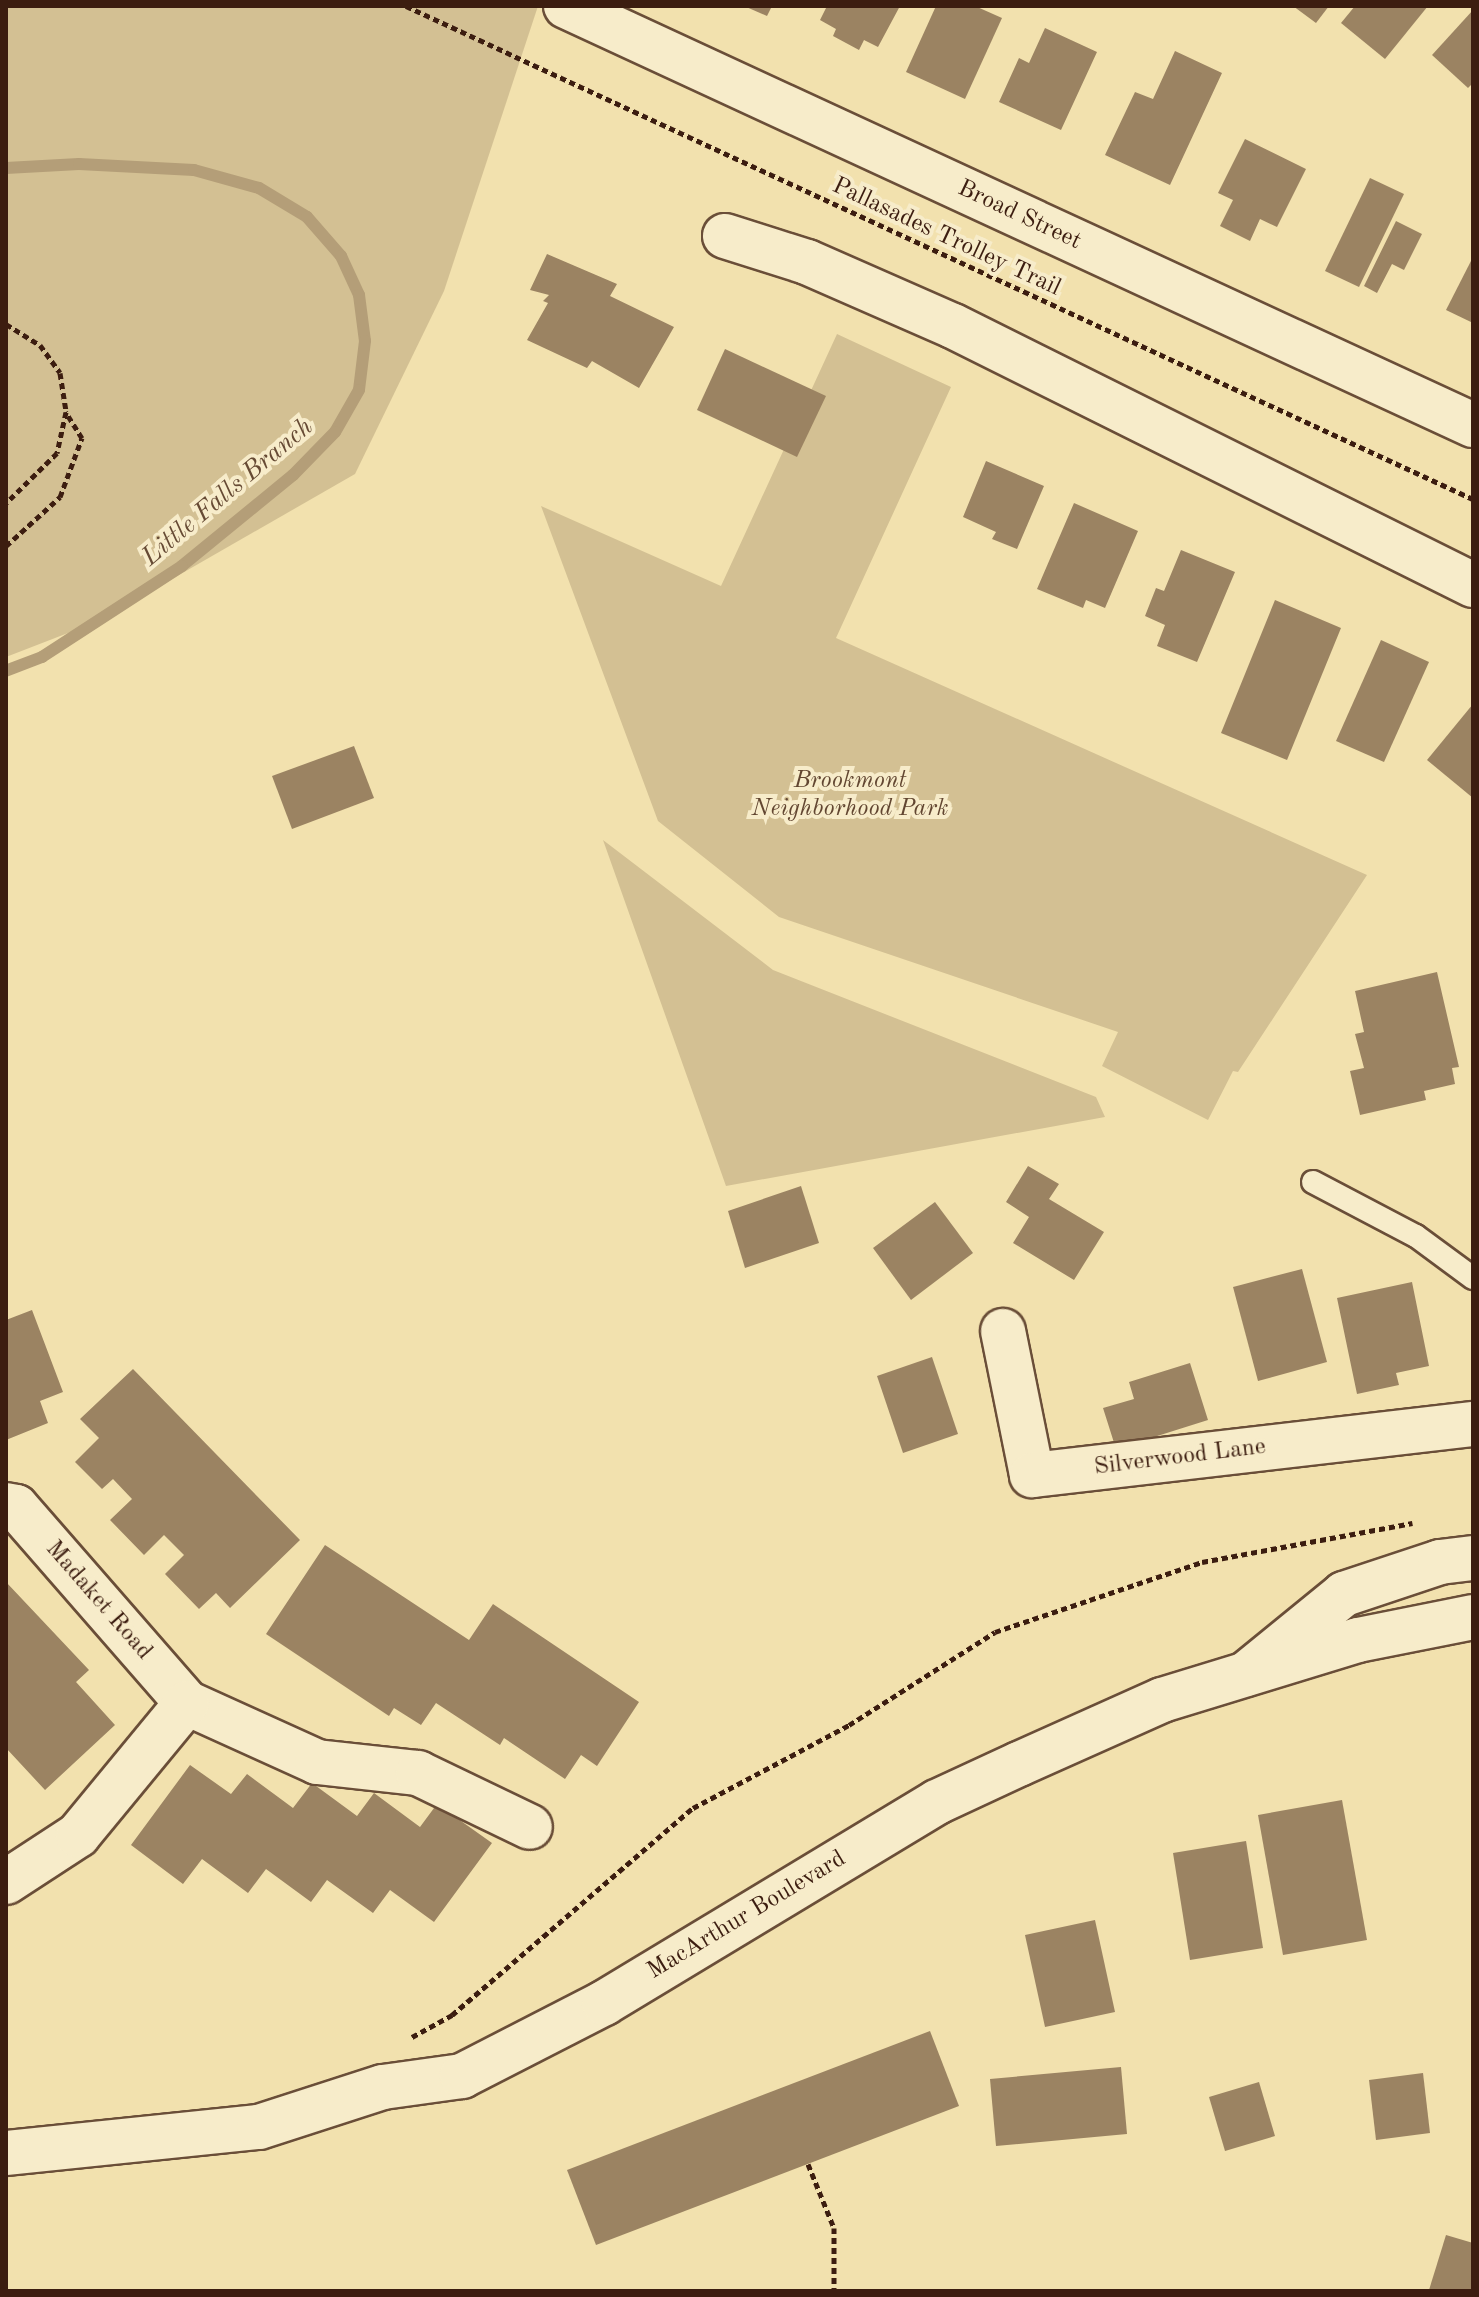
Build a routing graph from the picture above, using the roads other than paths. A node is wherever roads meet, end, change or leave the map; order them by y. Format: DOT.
graph roads {
  1 [pos="566,6"];
  2 [pos="725,236"];
  3 [pos="1473,425"];
  4 [pos="1473,585"];
  5 [pos="1313,1182"];
  6 [pos="1473,1278"];
  7 [pos="1003,1331"];
  8 [pos="1473,1424"];
  9 [pos="6,1505"];
  10 [pos="1473,1558"];
  11 [pos="1473,1617"];
  12 [pos="1246,1674"];
  13 [pos="187,1703"];
  14 [pos="530,1827"];
  15 [pos="6,1882"];
  16 [pos="6,2153"];
  1 -- 3 [label="street, Broad Street"];
  2 -- 4 [label="street"];
  5 -- 6 [label="lane"];
  7 -- 8 [label="street, Silverwood Lane"];
  9 -- 13 [label="street, Madaket Road"];
  10 -- 12 [label="street"];
  11 -- 12 [label="street, MacArthur Boulevard"];
  12 -- 16 [label="street, MacArthur Boulevard"];
  13 -- 14 [label="street, Madaket Road"];
  13 -- 15 [label="street"];
}
